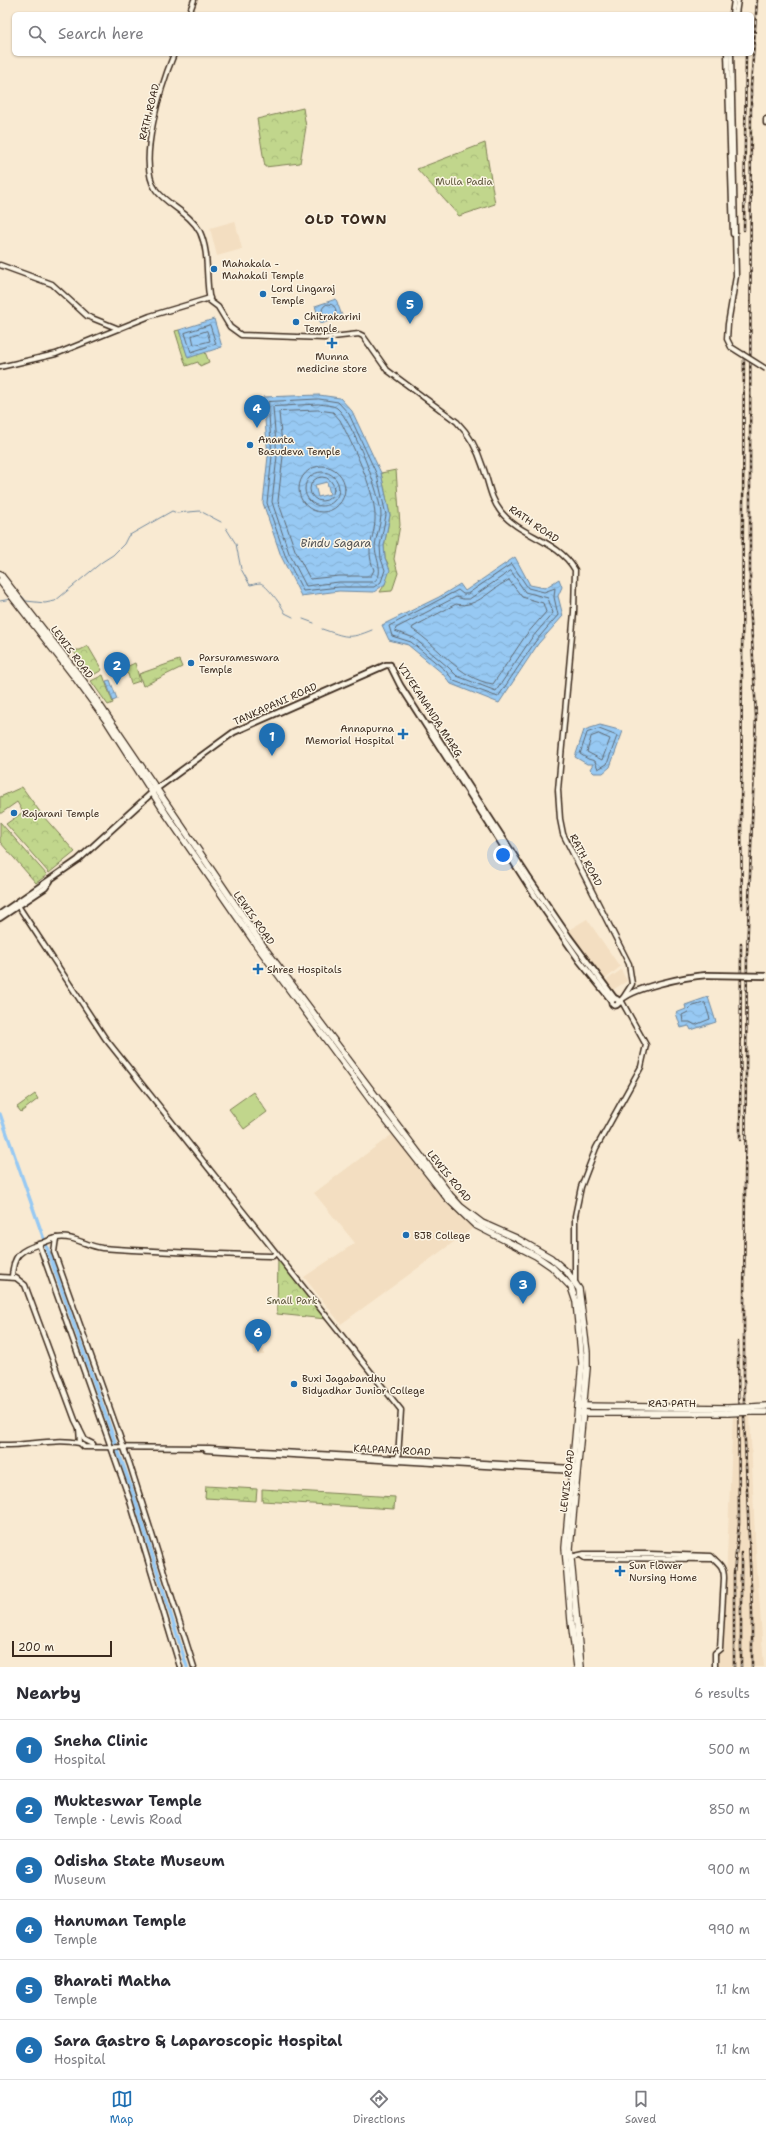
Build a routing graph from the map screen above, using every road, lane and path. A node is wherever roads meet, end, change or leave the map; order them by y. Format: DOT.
graph roads {
  1 [pos="194,0"];
  2 [pos="734,0"];
  3 [pos="738,0"];
  4 [pos="190,12"];
  5 [pos="732,12"];
  6 [pos="736,12"];
  7 [pos="173,56"];
  8 [pos="727,56"];
  9 [pos="731,56"];
  10 [pos="766,119"];
  11 [pos="766,123"];
  12 [pos="0,265"];
  13 [pos="736,276"];
  14 [pos="210,298"];
  15 [pos="119,329"];
  16 [pos="0,368"];
  17 [pos="766,369"];
  18 [pos="0,574"];
  19 [pos="0,581"];
  20 [pos="14,596"];
  21 [pos="390,665"];
  22 [pos="152,787"];
  23 [pos="50,881"];
  24 [pos="19,907"];
  25 [pos="0,914"];
  26 [pos="0,918"];
  27 [pos="766,976"];
  28 [pos="621,1000"];
  29 [pos="56,1238"];
  30 [pos="40,1244"];
  31 [pos="275,1253"];
  32 [pos="0,1277"];
  33 [pos="12,1277"];
  34 [pos="574,1285"];
  35 [pos="584,1398"];
  36 [pos="766,1406"];
  37 [pos="580,1409"];
  38 [pos="752,1409"];
  39 [pos="593,1410"];
  40 [pos="766,1412"];
  41 [pos="582,1426"];
  42 [pos="82,1442"];
  43 [pos="0,1445"];
  44 [pos="110,1447"];
  45 [pos="122,1447"];
  46 [pos="206,1450"];
  47 [pos="398,1458"];
  48 [pos="574,1470"];
  49 [pos="570,1558"];
  50 [pos="180,1667"];
  51 [pos="194,1667"];
  52 [pos="578,1667"];
  53 [pos="581,1667"];
  54 [pos="715,1667"];
  1 -- 4 [label="street"];
  2 -- 5 [label="street"];
  3 -- 6 [label="street"];
  7 -- 14 [label="street, RATH ROAD"];
  8 -- 13 [label="street"];
  9 -- 13 [label="street"];
  10 -- 11 [label="street"];
  12 -- 15 [label="street"];
  13 -- 17 [label="street, bridge"];
  14 -- 15 [label="street"];
  14 -- 28 [label="street, RATH ROAD"];
  15 -- 16 [label="street"];
  18 -- 20 [label="main road, LEWIS ROAD"];
  19 -- 20 [label="main road, LEWIS ROAD"];
  20 -- 22 [label="main road, LEWIS ROAD"];
  21 -- 22 [label="main road, TANKAPANI ROAD"];
  21 -- 28 [label="main road, VIVEKANANDA MARG"];
  22 -- 23 [label="main road, TANKAPANI ROAD"];
  22 -- 34 [label="main road, LEWIS ROAD"];
  23 -- 24 [label="main road"];
  23 -- 25 [label="main road"];
  24 -- 26 [label="main road"];
  24 -- 31 [label="street"];
  27 -- 28 [label="main road, bridge"];
  28 -- 34 [label="street"];
  29 -- 30 [label="street"];
  29 -- 31 [label="street"];
  29 -- 45 [label="street"];
  30 -- 33 [label="street"];
  30 -- 44 [label="street"];
  31 -- 47 [label="street"];
  32 -- 33 [label="street"];
  33 -- 42 [label="street"];
  34 -- 35 [label="main road, LEWIS ROAD"];
  34 -- 37 [label="main road, LEWIS ROAD"];
  35 -- 37 [label="main road, LEWIS ROAD"];
  35 -- 39 [label="main road"];
  36 -- 38 [label="main road, RAJ PATH"];
  37 -- 39 [label="main road, RAJ PATH"];
  37 -- 41 [label="main road, LEWIS ROAD"];
  37 -- 48 [label="main road, LEWIS ROAD"];
  38 -- 39 [label="main road, RAJ PATH, bridge"];
  38 -- 40 [label="main road, RAJ PATH"];
  39 -- 41 [label="main road"];
  41 -- 48 [label="main road, LEWIS ROAD"];
  42 -- 43 [label="street, KALPANA ROAD"];
  42 -- 44 [label="street, KALPANA ROAD"];
  44 -- 45 [label="street, KALPANA ROAD"];
  44 -- 50 [label="street"];
  45 -- 46 [label="street, KALPANA ROAD"];
  45 -- 51 [label="street"];
  46 -- 47 [label="street, KALPANA ROAD"];
  46 -- 48 [label="street, KALPANA ROAD"];
  47 -- 48 [label="street, KALPANA ROAD"];
  48 -- 49 [label="main road, LEWIS ROAD"];
  48 -- 52 [label="main road, LEWIS ROAD"];
  49 -- 53 [label="main road, LEWIS ROAD"];
  49 -- 54 [label="street"];
}
